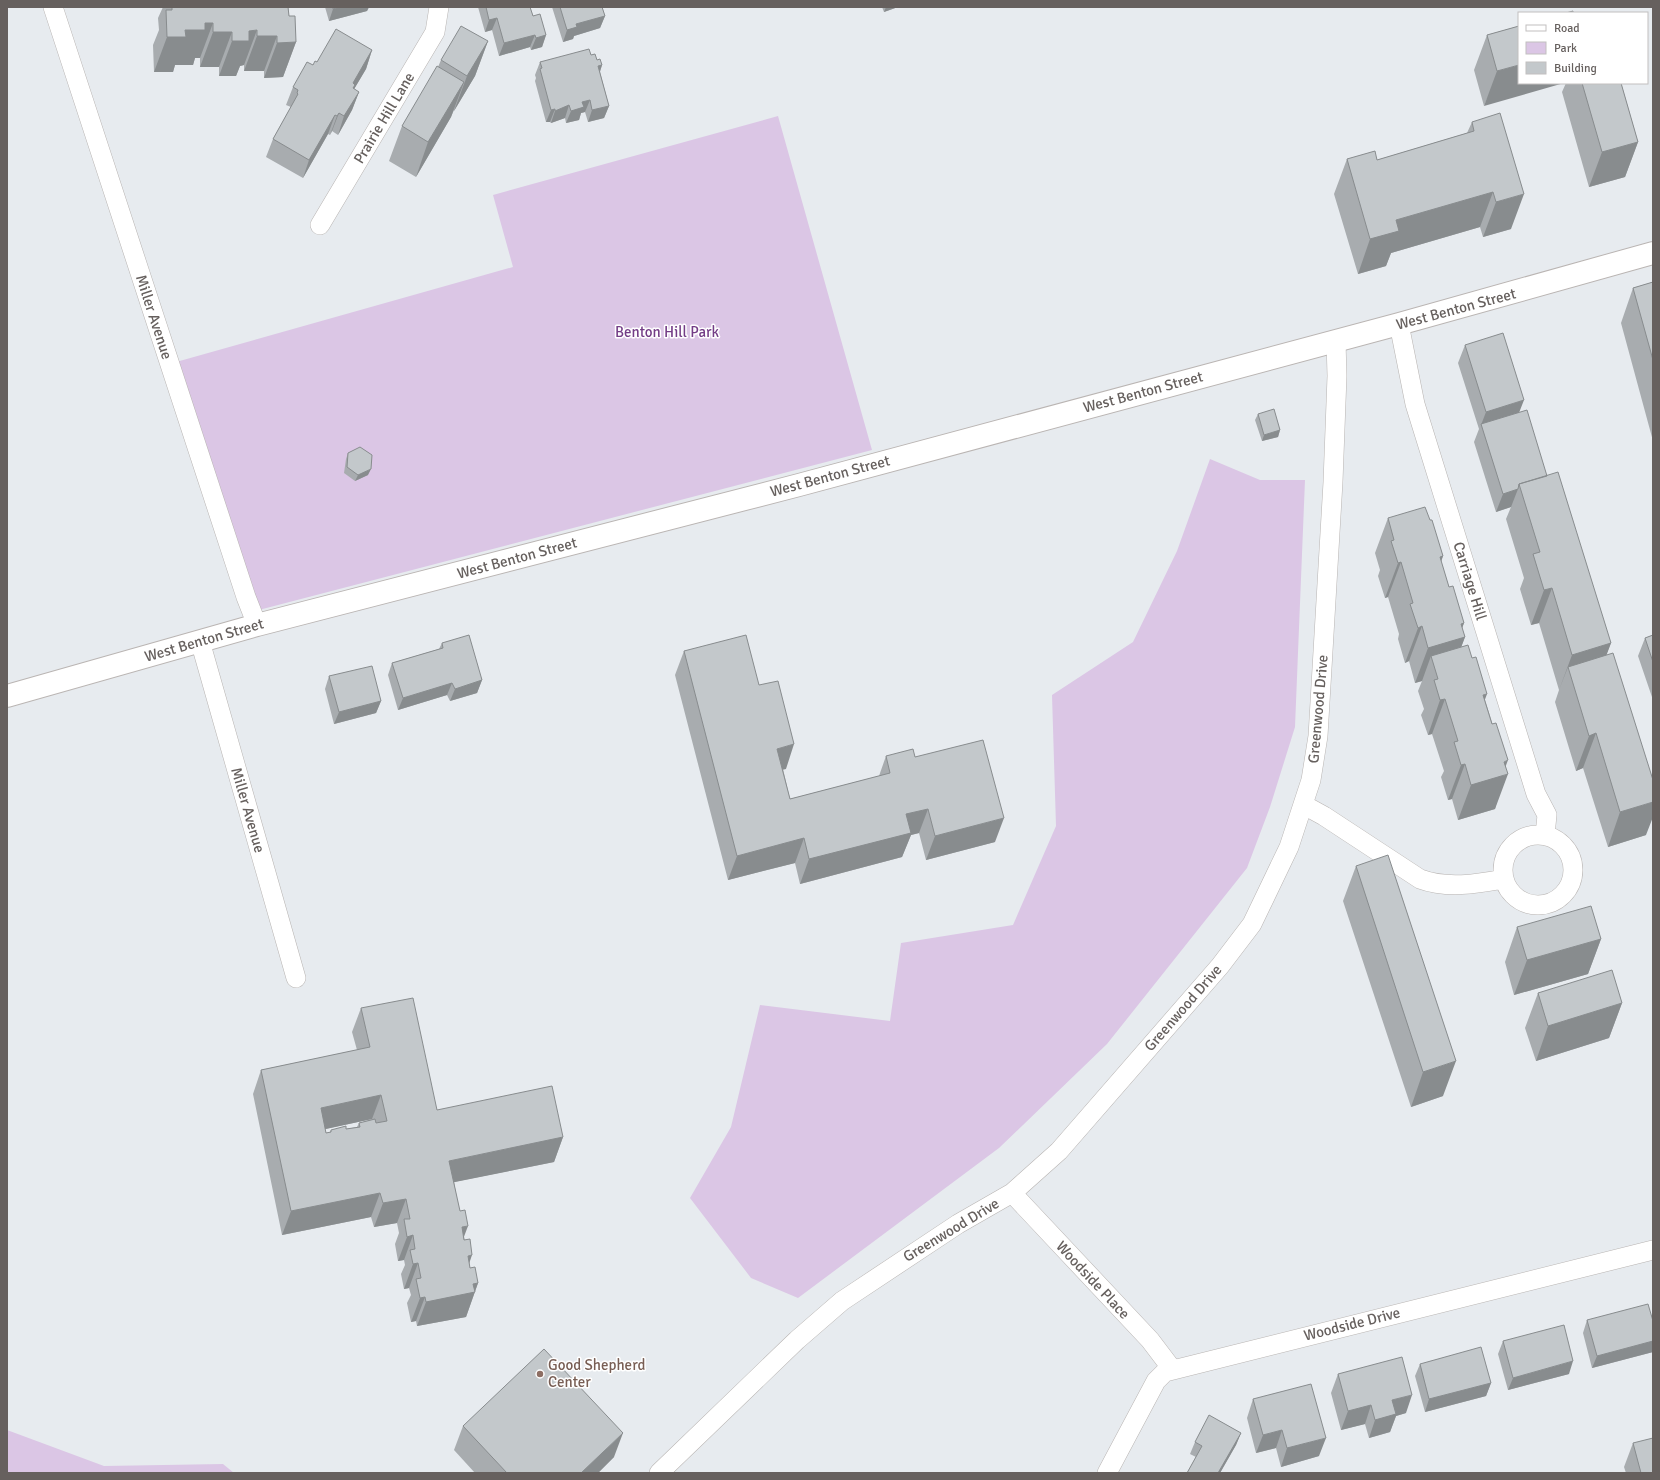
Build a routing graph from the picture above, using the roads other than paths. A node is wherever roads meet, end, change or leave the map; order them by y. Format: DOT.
graph roads {
  1 [pos="53,7"];
  2 [pos="439,7"];
  3 [pos="320,225"];
  4 [pos="1653,253"];
  5 [pos="1400,324"];
  6 [pos="1336,341"];
  7 [pos="257,625"];
  8 [pos="200,641"];
  9 [pos="7,696"];
  10 [pos="1304,804"];
  11 [pos="1545,835"];
  12 [pos="1504,879"];
  13 [pos="296,978"];
  14 [pos="1012,1193"];
  15 [pos="1653,1250"];
  16 [pos="1172,1369"];
  17 [pos="659,1473"];
  18 [pos="1107,1473"];
  1 -- 7 [label="street, Miller Avenue"];
  2 -- 3 [label="street, Prairie Hill Lane"];
  4 -- 5 [label="street, West Benton Street"];
  5 -- 6 [label="street, West Benton Street"];
  5 -- 11 [label="street, Carriage Hill"];
  6 -- 7 [label="street, West Benton Street"];
  6 -- 10 [label="street, Greenwood Drive"];
  7 -- 8 [label="street, West Benton Street"];
  8 -- 9 [label="street, West Benton Street"];
  8 -- 13 [label="street, Miller Avenue"];
  10 -- 12 [label="street"];
  10 -- 14 [label="street, Greenwood Drive"];
  11 -- 12 [label="street"];
  11 -- 12 [label="street"];
  14 -- 16 [label="street, Woodside Place"];
  14 -- 17 [label="street, Greenwood Drive"];
  15 -- 16 [label="street, Woodside Drive"];
  16 -- 18 [label="street, Woodside Drive"];
}
